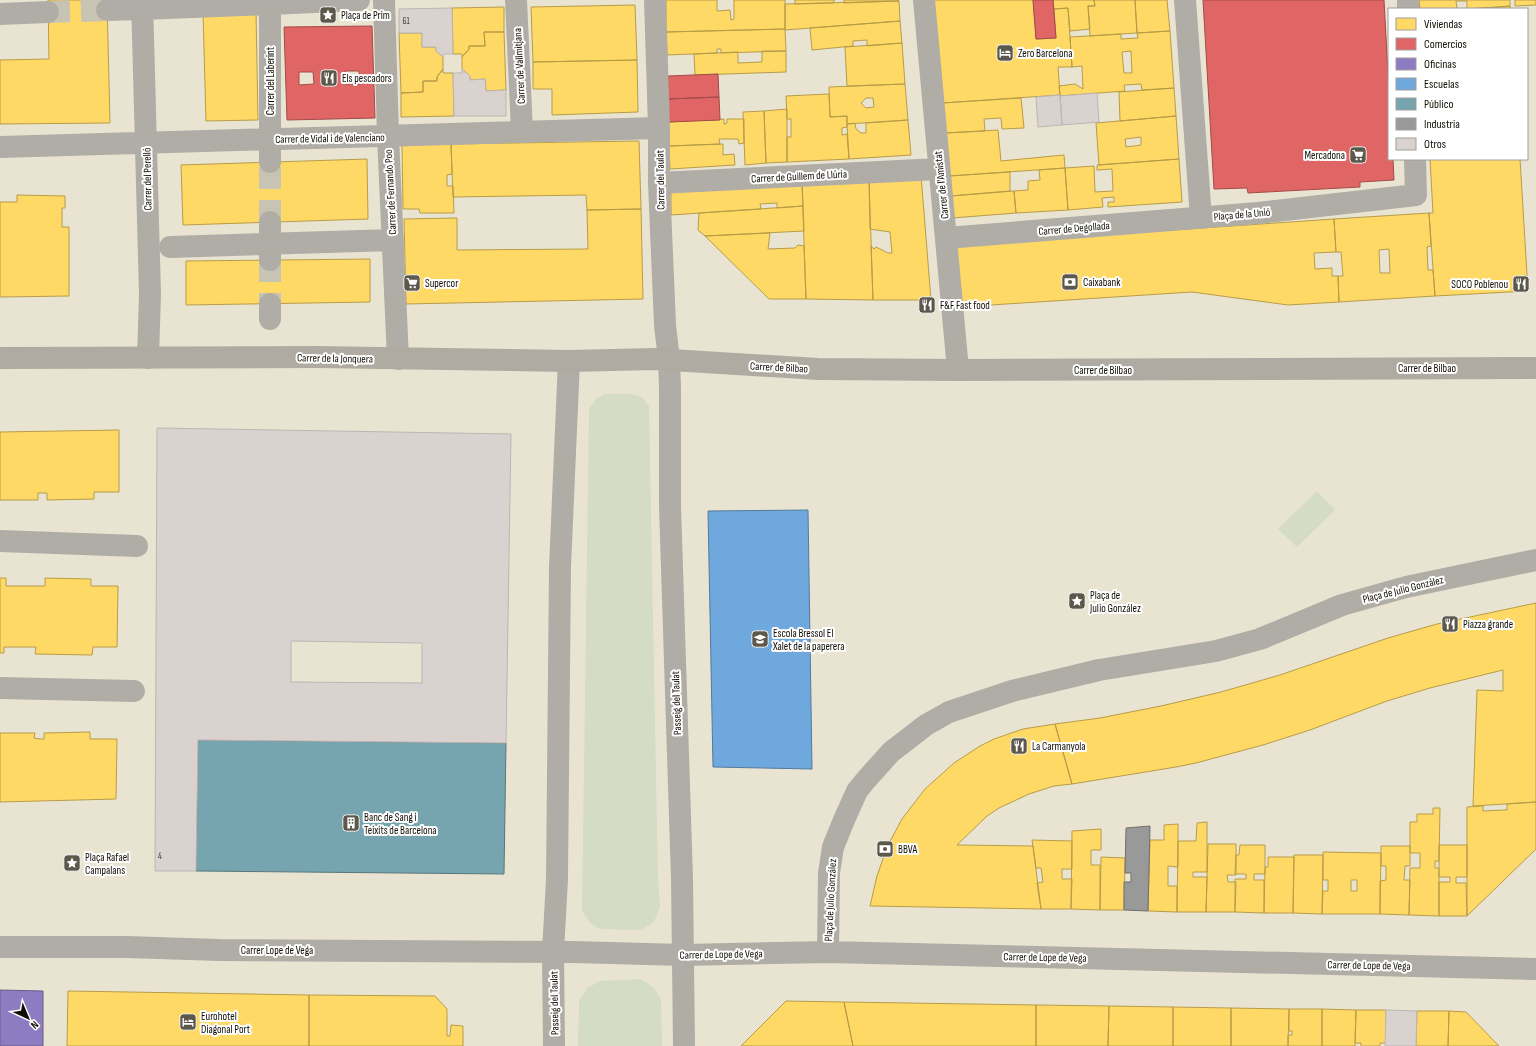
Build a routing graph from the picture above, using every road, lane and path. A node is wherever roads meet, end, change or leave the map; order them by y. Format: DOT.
graph roads {
  1 [pos="359,0"];
  2 [pos="384,0"];
  3 [pos="516,0"];
  4 [pos="655,0"];
  5 [pos="924,0"];
  6 [pos="1185,0"];
  7 [pos="270,2"];
  8 [pos="142,4"];
  9 [pos="107,10"];
  10 [pos="48,12"];
  11 [pos="0,14"];
  12 [pos="660,128"];
  13 [pos="522,132"];
  14 [pos="388,136"];
  15 [pos="270,139"];
  16 [pos="146,142"];
  17 [pos="0,147"];
  18 [pos="1415,160"];
  19 [pos="270,162"];
  20 [pos="939,169"];
  21 [pos="659,183"];
  22 [pos="1202,218"];
  23 [pos="270,222"];
  24 [pos="946,238"];
  25 [pos="393,240"];
  26 [pos="170,247"];
  27 [pos="270,252"];
  28 [pos="0,358"];
  29 [pos="148,358"];
  30 [pos="398,359"];
  31 [pos="669,360"];
  32 [pos="569,361"];
  33 [pos="1536,368"];
  34 [pos="958,370"];
  35 [pos="0,541"];
  36 [pos="137,546"];
  37 [pos="1536,560"];
  38 [pos="0,688"];
  39 [pos="134,691"];
  40 [pos="0,947"];
  41 [pos="553,952"];
  42 [pos="828,952"];
  43 [pos="683,955"];
  44 [pos="1536,969"];
  45 [pos="554,1046"];
  46 [pos="684,1046"];
  1 -- 7 [label="street"];
  2 -- 14 [label="street, Carrer de Fernando Poo"];
  3 -- 13 [label="street, Carrer de Vallmitjana"];
  4 -- 12 [label="street, Carrer del Taulat"];
  5 -- 20 [label="street, Carrer de l'Amistat"];
  6 -- 22 [label="street, Plaça de la Unió"];
  7 -- 8 [label="street"];
  7 -- 15 [label="street, Carrer del Laberint"];
  8 -- 9 [label="street"];
  8 -- 16 [label="street, Carrer del Perelló"];
  10 -- 11 [label="street"];
  12 -- 13 [label="street, Carrer de Vidal i de Valenciano"];
  12 -- 21 [label="street, Carrer del Taulat"];
  13 -- 14 [label="street, Carrer de Vidal i de Valenciano"];
  14 -- 15 [label="street, Carrer de Vidal i de Valenciano"];
  14 -- 25 [label="street, Carrer de Fernando Poo"];
  15 -- 16 [label="street, Carrer de Vidal i de Valenciano"];
  15 -- 19 [label="street, Carrer del Laberint"];
  16 -- 17 [label="street, Carrer de Vidal i de Valenciano"];
  16 -- 29 [label="street, Carrer del Perelló"];
  18 -- 22 [label="street, Plaça de la Unió"];
  20 -- 21 [label="street, Carrer de Guillem de Llúria"];
  20 -- 24 [label="street, Carrer de l'Amistat"];
  21 -- 31 [label="street, Carrer del Taulat"];
  22 -- 24 [label="street, Carrer de Degollada"];
  23 -- 27 [label="street"];
  24 -- 34 [label="street, Carrer de l'Amistat"];
  25 -- 27 [label="street"];
  25 -- 30 [label="street, Carrer de Fernando Poo"];
  26 -- 27 [label="street"];
  28 -- 29 [label="main road, Carrer de la Jonquera"];
  29 -- 30 [label="main road, Carrer de la Jonquera"];
  30 -- 32 [label="main road, Carrer de la Jonquera"];
  31 -- 32 [label="main road, Carrer de la Jonquera"];
  31 -- 34 [label="main road, Carrer de Bilbao"];
  31 -- 43 [label="street, Passeig del Taulat"];
  32 -- 41 [label="street, Passeig del Taulat"];
  33 -- 34 [label="main road, Carrer de Bilbao"];
  35 -- 36 [label="street"];
  37 -- 42 [label="street, Plaça de Julio González"];
  38 -- 39 [label="street"];
  40 -- 41 [label="street, Carrer Lope de Vega"];
  41 -- 43 [label="street, Carrer de Lope de Vega"];
  41 -- 45 [label="street, Passeig del Taulat"];
  42 -- 43 [label="street, Carrer de Lope de Vega"];
  42 -- 44 [label="street, Carrer de Lope de Vega"];
  43 -- 46 [label="street, Passeig del Taulat"];
}
